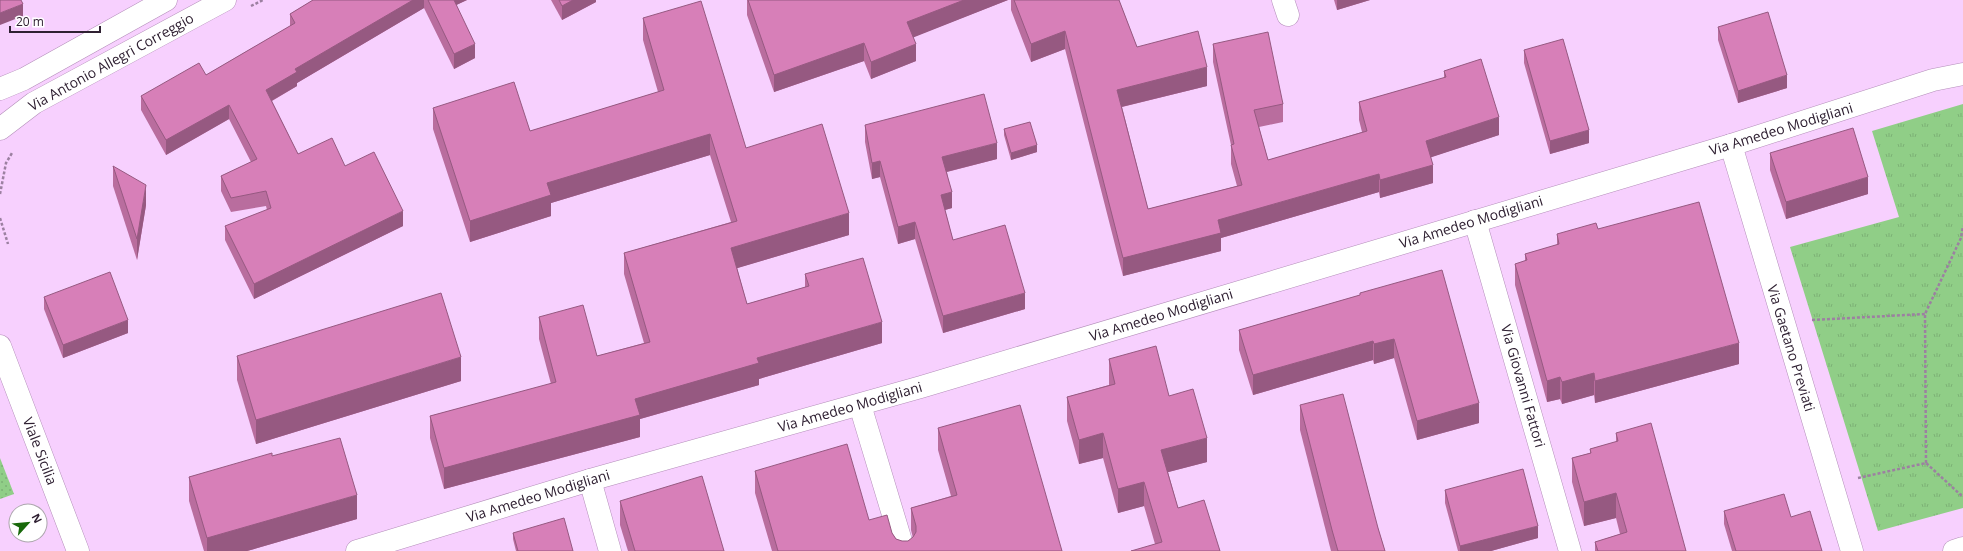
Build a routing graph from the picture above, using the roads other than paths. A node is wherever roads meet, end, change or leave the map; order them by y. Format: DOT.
graph roads {
  1 [pos="166,0"];
  2 [pos="225,0"];
  3 [pos="1963,74"];
  4 [pos="0,89"];
  5 [pos="0,129"];
  6 [pos="1731,145"];
  7 [pos="1475,221"];
  8 [pos="1,344"];
  9 [pos="860,404"];
  10 [pos="590,480"];
  11 [pos="1963,548"];
  12 [pos="78,551"];
  13 [pos="357,551"];
  14 [pos="610,551"];
  15 [pos="904,551"];
  16 [pos="1570,551"];
  17 [pos="1852,551"];
  18 [pos="1954,551"];
  1 -- 4 [label="street, Via Antonio Allegri Correggio"];
  2 -- 5 [label="street, Via Antonio Allegri Correggio"];
  3 -- 6 [label="street, Via Amedeo Modigliani"];
  6 -- 7 [label="street, Via Amedeo Modigliani"];
  6 -- 17 [label="street, Via Gaetano Previati"];
  7 -- 9 [label="street, Via Amedeo Modigliani"];
  7 -- 16 [label="street, Via Giovanni Fattori"];
  8 -- 12 [label="street, Viale Sicilia"];
  9 -- 10 [label="street, Via Amedeo Modigliani"];
  9 -- 15 [label="street"];
  10 -- 13 [label="street, Via Amedeo Modigliani"];
  10 -- 14 [label="street"];
  11 -- 18 [label="street"];
}
